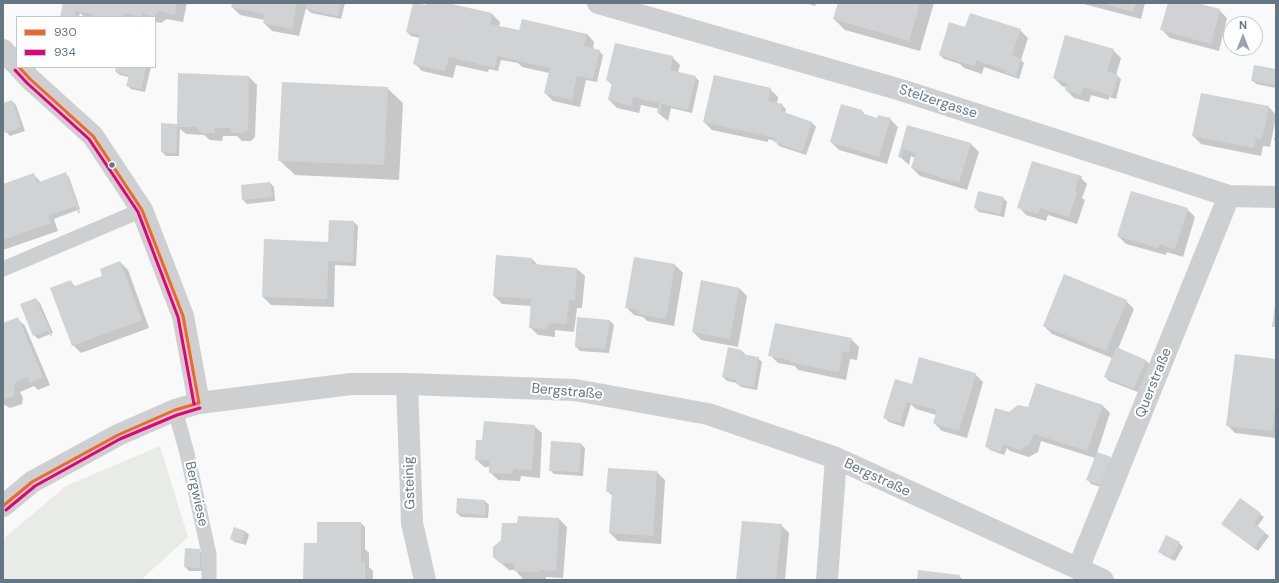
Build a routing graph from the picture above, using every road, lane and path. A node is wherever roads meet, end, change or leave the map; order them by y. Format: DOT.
graph roads {
  1 [pos="598,3"];
  2 [pos="3,50"];
  3 [pos="16,64"];
  4 [pos="20,68"];
  5 [pos="1230,196"];
  6 [pos="1276,197"];
  7 [pos="142,210"];
  8 [pos="3,269"];
  9 [pos="407,384"];
  10 [pos="199,404"];
  11 [pos="175,410"];
  12 [pos="836,458"];
  13 [pos="3,506"];
  14 [pos="1078,569"];
  15 [pos="209,580"];
  16 [pos="425,580"];
  17 [pos="827,580"];
  18 [pos="1103,580"];
  1 -- 5 [label="street, Stelzergasse"];
  2 -- 3 [label="street"];
  4 -- 7 [label="street"];
  5 -- 6 [label="street, Stelzergasse"];
  5 -- 14 [label="street, Querstraße"];
  7 -- 8 [label="lane"];
  7 -- 10 [label="street"];
  9 -- 10 [label="street, Bergstraße"];
  9 -- 12 [label="street, Bergstraße"];
  9 -- 16 [label="street, Gsteinig"];
  10 -- 11 [label="street, Bergstraße"];
  11 -- 13 [label="street, Bergstraße"];
  11 -- 15 [label="lane, Bergwiese"];
  12 -- 14 [label="street, Bergstraße"];
  12 -- 17 [label="street"];
  14 -- 18 [label="street, Bergstraße"];
}
